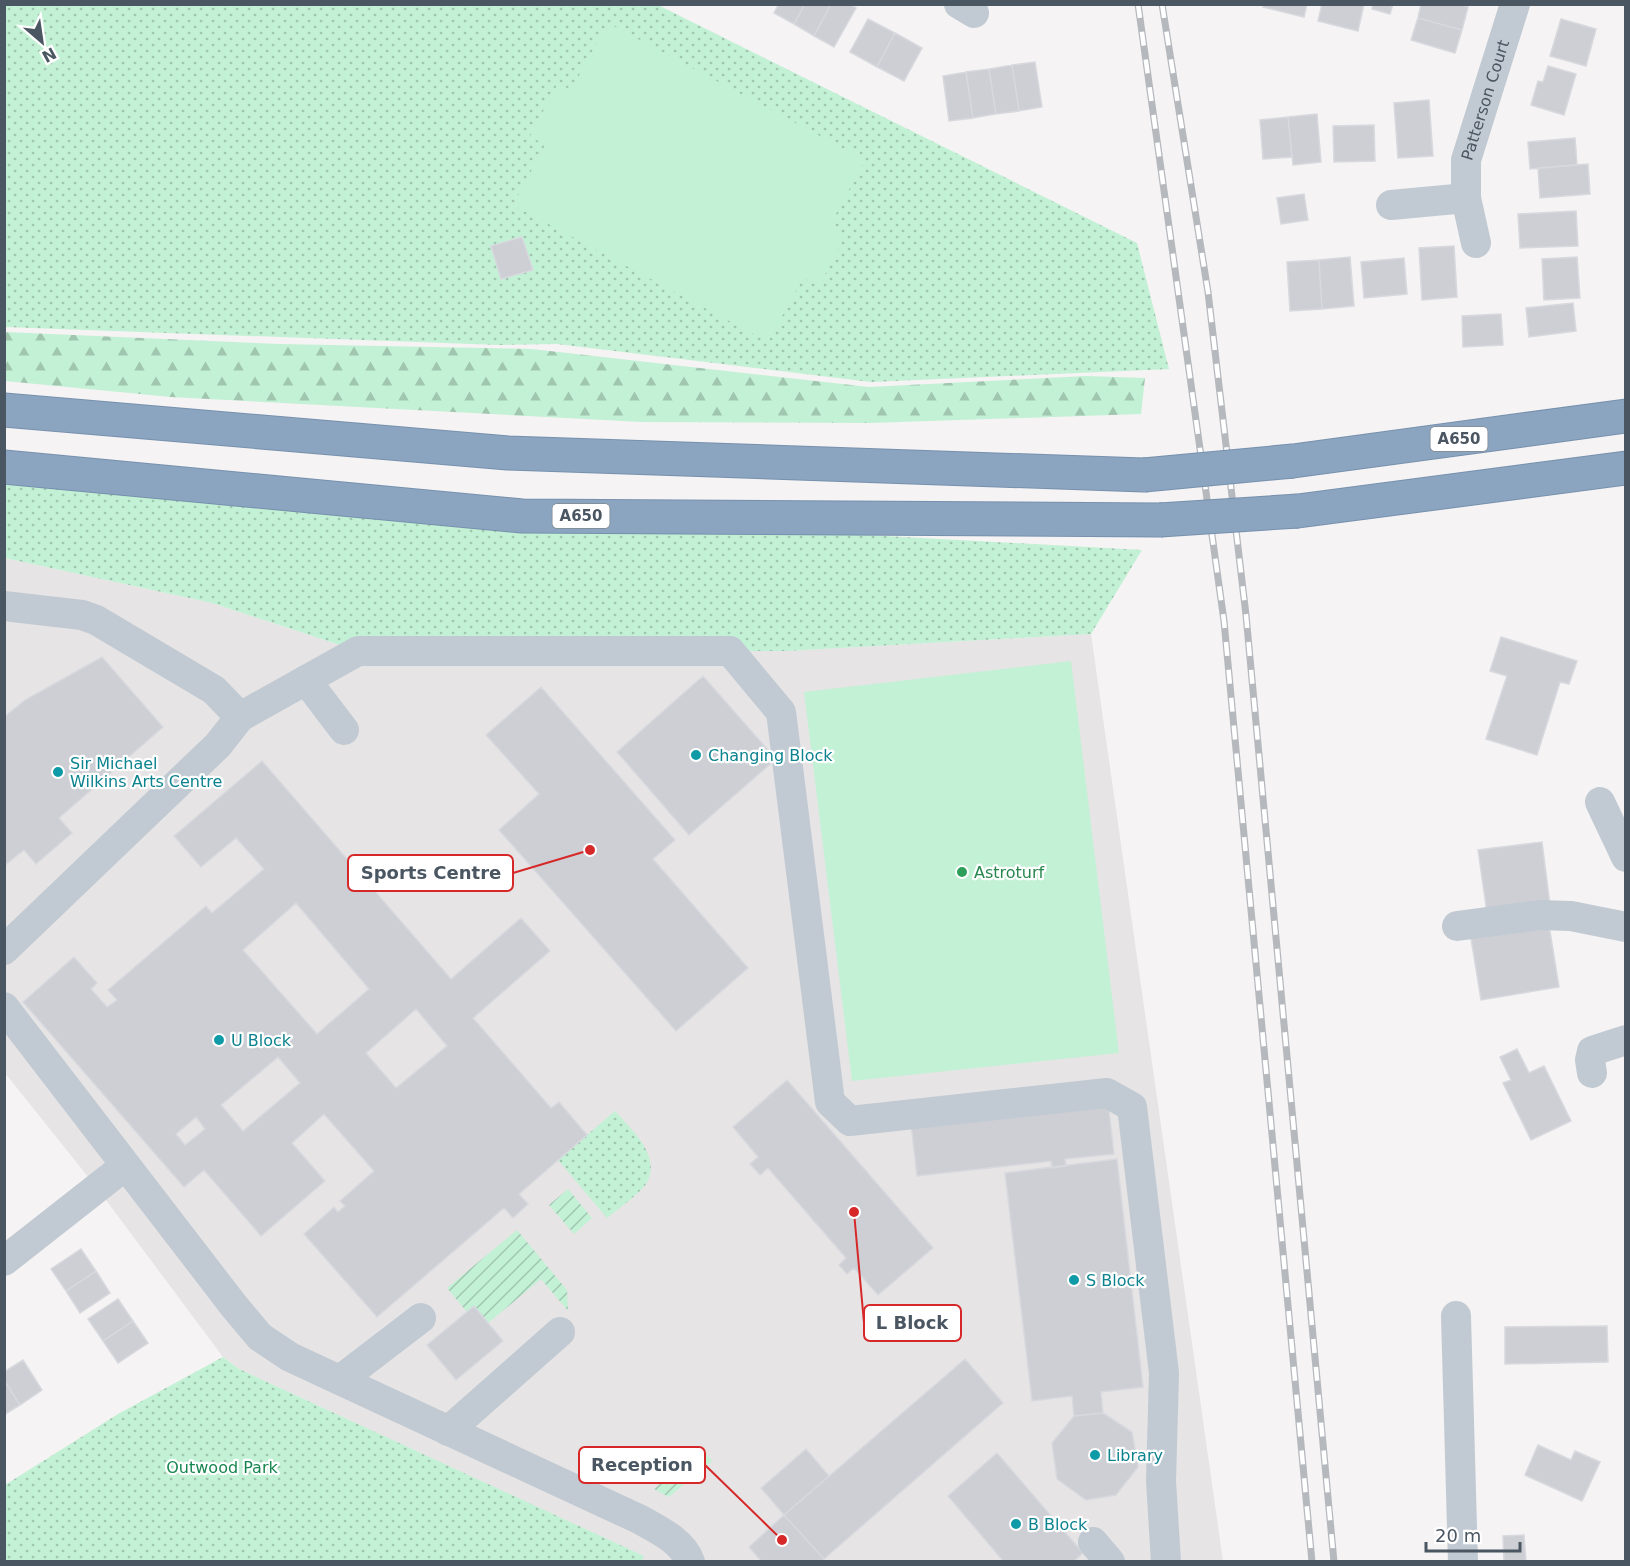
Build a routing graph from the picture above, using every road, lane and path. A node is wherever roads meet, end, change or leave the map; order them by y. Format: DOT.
graph roads {
  1 [pos="1515,4"];
  2 [pos="1466,198"];
  3 [pos="1391,205"];
  4 [pos="1476,243"];
  5 [pos="4,410"];
  6 [pos="1626,416"];
  7 [pos="4,467"];
  8 [pos="1626,468"];
  9 [pos="4,606"];
  10 [pos="306,680"];
  11 [pos="240,717"];
  12 [pos="344,729"];
  13 [pos="1600,802"];
  14 [pos="1626,857"];
  15 [pos="1457,926"];
  16 [pos="1626,927"];
  17 [pos="4,950"];
  18 [pos="4,1007"];
  19 [pos="1626,1040"];
  20 [pos="1592,1073"];
  21 [pos="125,1166"];
  22 [pos="4,1260"];
  23 [pos="1456,1316"];
  24 [pos="421,1318"];
  25 [pos="560,1332"];
  26 [pos="340,1380"];
  27 [pos="448,1431"];
  28 [pos="690,1562"];
  29 [pos="1166,1562"];
  30 [pos="1463,1562"];
  1 -- 2 [label="street, Patterson Court"];
  2 -- 3 [label="street"];
  2 -- 4 [label="street, Patterson Court"];
  5 -- 6 [label="highway, A650, bridge"];
  7 -- 8 [label="highway, A650, bridge"];
  9 -- 11 [label="street"];
  10 -- 11 [label="street"];
  10 -- 12 [label="street"];
  10 -- 29 [label="street"];
  11 -- 17 [label="street"];
  13 -- 14 [label="street"];
  15 -- 16 [label="street"];
  18 -- 21 [label="street"];
  19 -- 20 [label="street"];
  21 -- 22 [label="street"];
  21 -- 26 [label="street"];
  23 -- 30 [label="street"];
  24 -- 26 [label="street"];
  25 -- 27 [label="street"];
  26 -- 27 [label="street"];
  27 -- 28 [label="street"];
}
